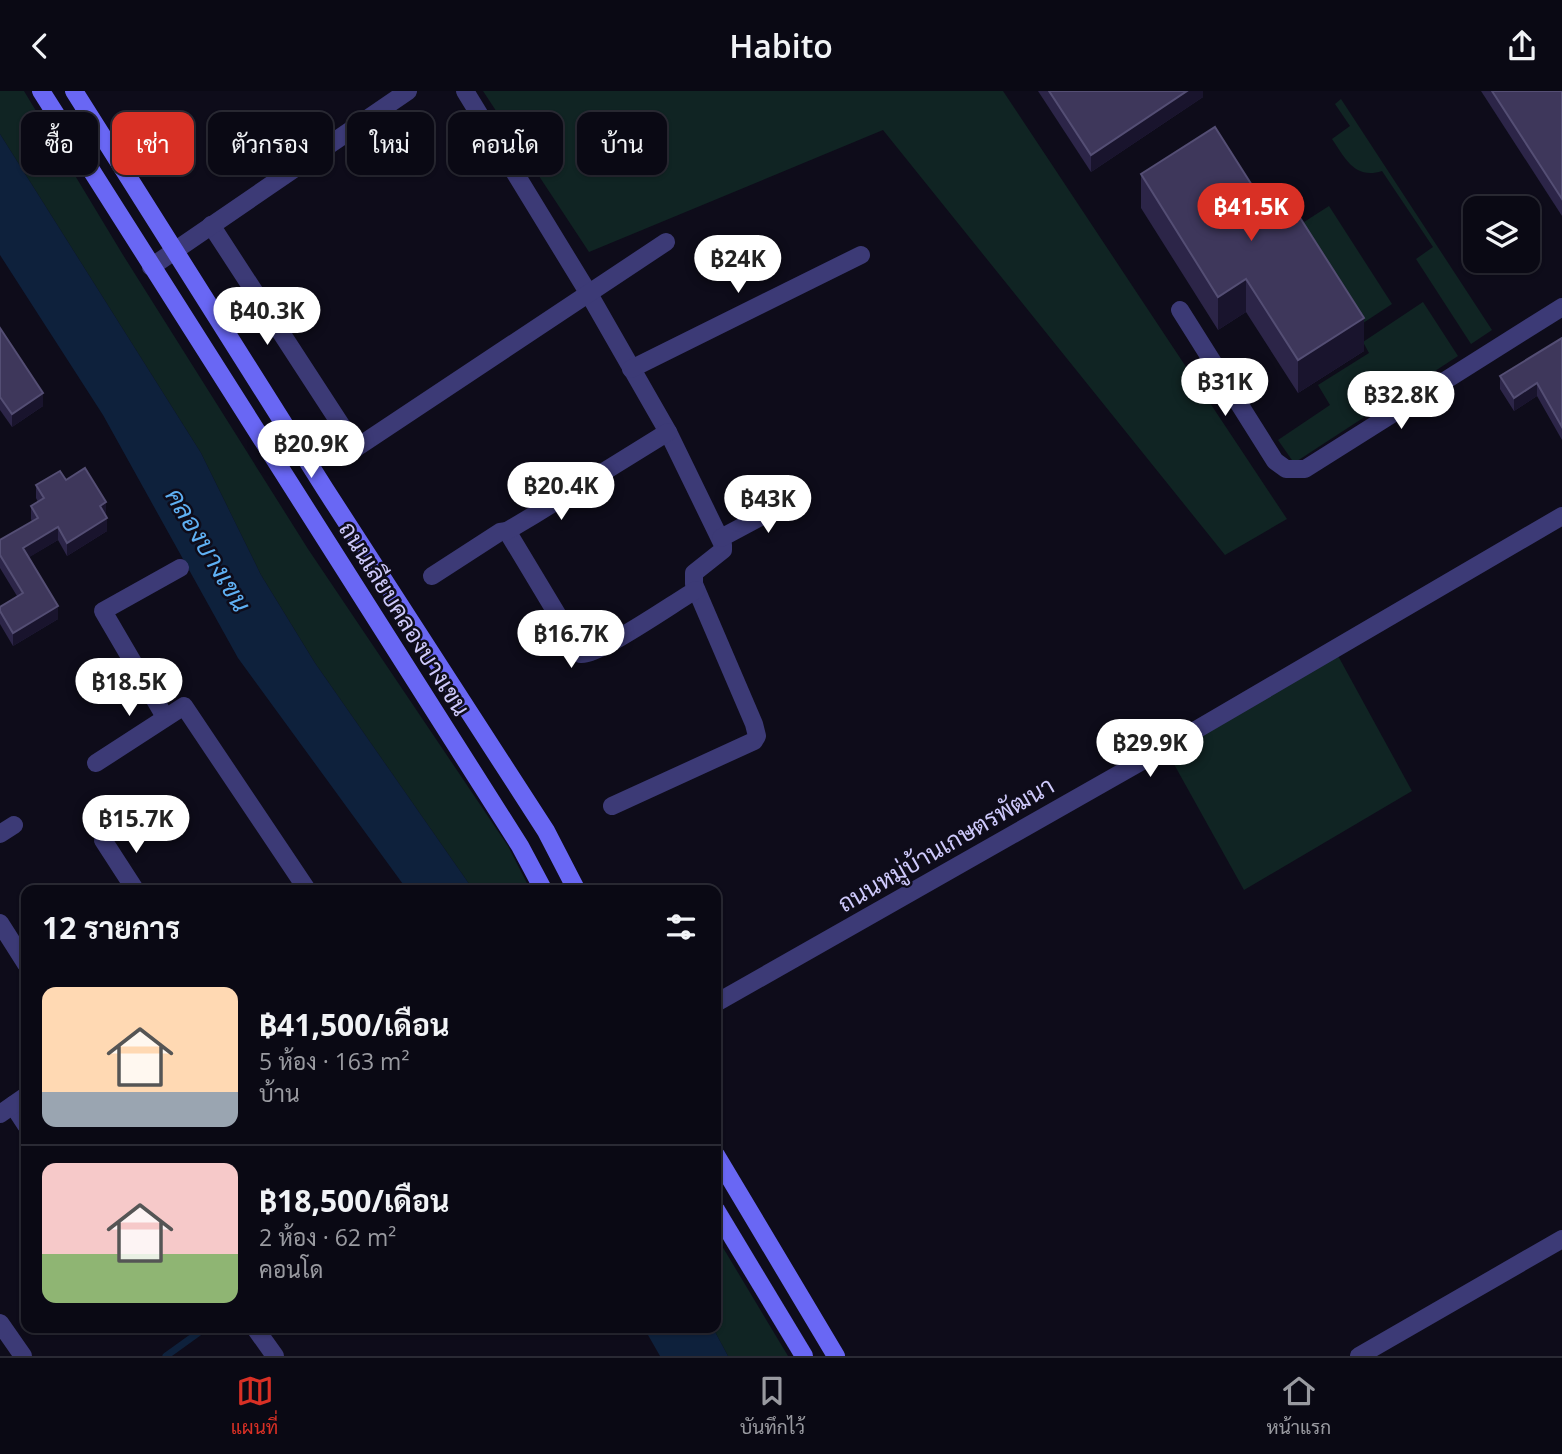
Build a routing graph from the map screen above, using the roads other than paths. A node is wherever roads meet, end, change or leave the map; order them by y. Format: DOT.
graph roads {
  1 [pos="41,91"];
  2 [pos="74,91"];
  3 [pos="408,91"];
  4 [pos="466,91"];
  5 [pos="211,225"];
  6 [pos="666,241"];
  7 [pos="175,251"];
  8 [pos="861,255"];
  9 [pos="151,267"];
  10 [pos="589,293"];
  11 [pos="1562,307"];
  12 [pos="1180,310"];
  13 [pos="631,369"];
  14 [pos="667,432"];
  15 [pos="796,498"];
  16 [pos="1562,516"];
  17 [pos="507,531"];
  18 [pos="721,538"];
  19 [pos="180,568"];
  20 [pos="432,576"];
  21 [pos="696,590"];
  22 [pos="165,717"];
  23 [pos="96,764"];
  24 [pos="612,806"];
  25 [pos="103,840"];
  26 [pos="132,885"];
  27 [pos="304,885"];
  28 [pos="541,885"];
  29 [pos="574,885"];
  30 [pos="0,923"];
  31 [pos="21,956"];
  32 [pos="721,1000"];
  33 [pos="721,1163"];
  34 [pos="721,1218"];
  35 [pos="1562,1240"];
  36 [pos="784,1268"];
  37 [pos="759,1283"];
  38 [pos="0,1323"];
  39 [pos="259,1333"];
  40 [pos="23,1356"];
  41 [pos="275,1356"];
  42 [pos="804,1356"];
  43 [pos="836,1356"];
  44 [pos="1359,1356"];
  1 -- 9 [label="main road, ถนนเลียบคลองบางเขน"];
  2 -- 7 [label="main road, ถนนเลียบคลองบางเขน"];
  3 -- 5 [label="street"];
  4 -- 10 [label="street"];
  5 -- 7 [label="street"];
  5 -- 10 [label="street"];
  6 -- 10 [label="street"];
  7 -- 9 [label="street"];
  7 -- 29 [label="main road, ถนนเลียบคลองบางเขน"];
  8 -- 13 [label="street"];
  9 -- 28 [label="main road, ถนนเลียบคลองบางเขน"];
  10 -- 13 [label="street"];
  11 -- 12 [label="street"];
  13 -- 14 [label="street"];
  14 -- 17 [label="street"];
  14 -- 18 [label="street"];
  15 -- 18 [label="street"];
  16 -- 32 [label="street, ถนนหมู่บ้านเกษตรพัฒนา"];
  17 -- 20 [label="street"];
  17 -- 21 [label="street"];
  18 -- 21 [label="street"];
  19 -- 22 [label="street"];
  21 -- 24 [label="street"];
  22 -- 23 [label="street"];
  22 -- 27 [label="street"];
  25 -- 26 [label="street"];
  30 -- 31 [label="street"];
  33 -- 36 [label="main road"];
  34 -- 37 [label="main road"];
  35 -- 44 [label="street"];
  36 -- 37 [label="main road"];
  36 -- 43 [label="main road"];
  37 -- 42 [label="main road"];
  38 -- 40 [label="street"];
  39 -- 41 [label="street"];
}
